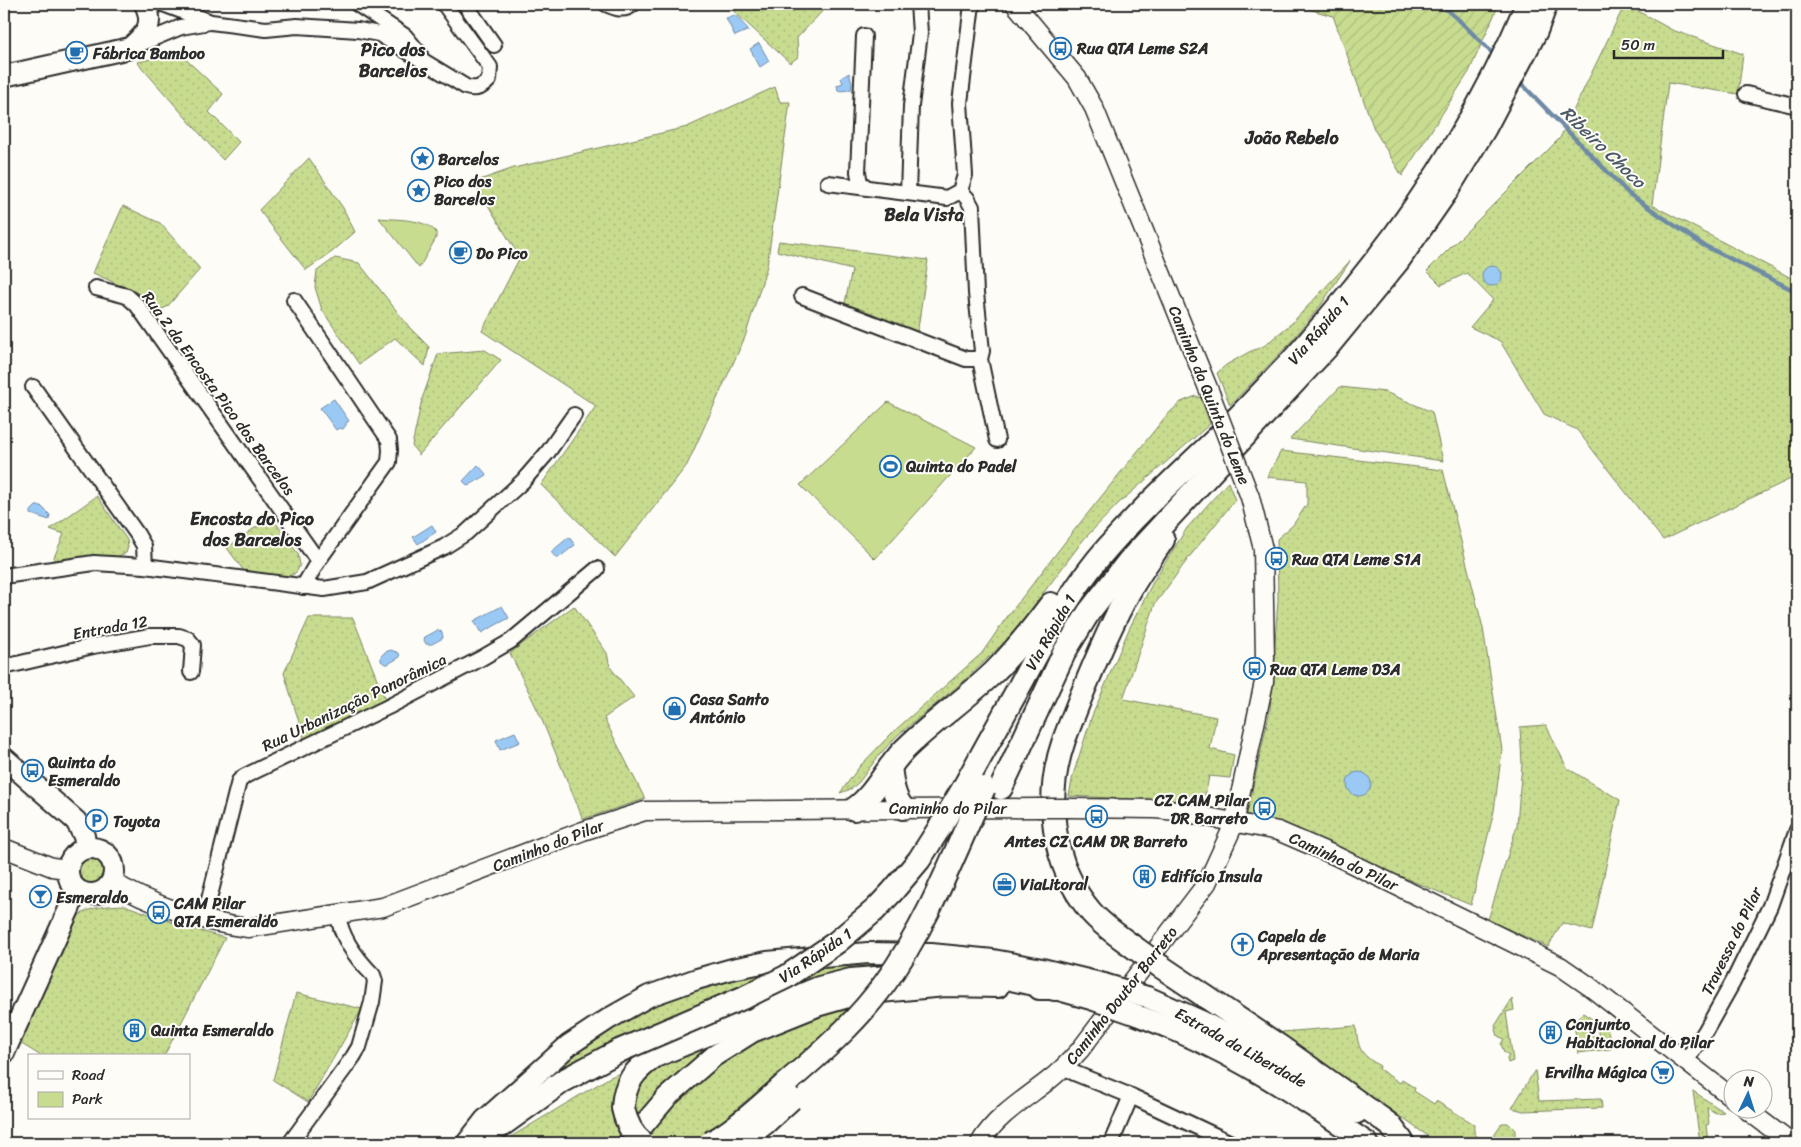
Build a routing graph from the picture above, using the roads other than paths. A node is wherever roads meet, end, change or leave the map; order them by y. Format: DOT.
graph roads {
  1 [pos="145,4"];
  2 [pos="163,4"];
  3 [pos="357,4"];
  4 [pos="444,4"];
  5 [pos="465,4"];
  6 [pos="606,4"];
  7 [pos="633,4"];
  8 [pos="918,4"];
  9 [pos="972,4"];
  10 [pos="1014,4"];
  11 [pos="1527,4"];
  12 [pos="1546,4"];
  13 [pos="211,22"];
  14 [pos="864,36"];
  15 [pos="494,45"];
  16 [pos="130,48"];
  17 [pos="428,64"];
  18 [pos="4,76"];
  19 [pos="1746,94"];
  20 [pos="1797,106"];
  21 [pos="828,183"];
  22 [pos="865,186"];
  23 [pos="960,191"];
  24 [pos="908,193"];
  25 [pos="96,288"];
  26 [pos="1363,292"];
  27 [pos="802,296"];
  28 [pos="294,300"];
  29 [pos="980,360"];
  30 [pos="33,387"];
  31 [pos="574,415"];
  32 [pos="998,440"];
  33 [pos="1210,474"];
  34 [pos="1138,514"];
  35 [pos="318,561"];
  36 [pos="145,566"];
  37 [pos="597,569"];
  38 [pos="4,576"];
  39 [pos="303,587"];
  40 [pos="4,667"];
  41 [pos="191,672"];
  42 [pos="4,758"];
  43 [pos="890,766"];
  44 [pos="983,788"];
  45 [pos="903,808"];
  46 [pos="854,809"];
  47 [pos="1234,824"];
  48 [pos="1797,830"];
  49 [pos="4,848"];
  50 [pos="86,848"];
  51 [pos="67,869"];
  52 [pos="111,881"];
  53 [pos="76,889"];
  54 [pos="338,915"];
  55 [pos="204,919"];
  56 [pos="1055,989"];
  57 [pos="1099,992"];
  58 [pos="4,1053"];
  59 [pos="1683,1060"];
  60 [pos="1065,1066"];
  61 [pos="1724,1091"];
  62 [pos="1130,1096"];
  63 [pos="1760,1120"];
  64 [pos="1404,1142"];
  65 [pos="290,1143"];
  66 [pos="467,1143"];
  67 [pos="477,1143"];
  68 [pos="628,1143"];
  69 [pos="643,1143"];
  70 [pos="710,1143"];
  71 [pos="739,1143"];
  72 [pos="980,1143"];
  73 [pos="1111,1143"];
  74 [pos="1231,1143"];
  75 [pos="1368,1143"];
  76 [pos="1790,1143"];
  1 -- 16 [label="main road"];
  2 -- 13 [label="street"];
  3 -- 17 [label="street"];
  4 -- 17 [label="street"];
  5 -- 15 [label="street"];
  6 -- 7 [label="street"];
  8 -- 24 [label="street"];
  9 -- 23 [label="street"];
  10 -- 47 [label="street, Caminho da Quinta do Leme, bridge"];
  11 -- 26 [label="highway, Via Rápida 1"];
  12 -- 26 [label="highway, Via Rápida 1"];
  13 -- 16 [label="street"];
  13 -- 17 [label="street"];
  14 -- 22 [label="street"];
  16 -- 18 [label="main road"];
  19 -- 20 [label="street"];
  21 -- 22 [label="street"];
  22 -- 24 [label="street"];
  23 -- 24 [label="street"];
  23 -- 29 [label="street"];
  25 -- 35 [label="street, Rua 2 da Encosta Pico dos Barcelos"];
  26 -- 33 [label="highway, Via Rápida 1"];
  26 -- 34 [label="highway, Via Rápida 1"];
  27 -- 29 [label="street"];
  28 -- 35 [label="street"];
  29 -- 32 [label="street"];
  30 -- 36 [label="street"];
  31 -- 39 [label="street"];
  33 -- 44 [label="highway, Via Rápida 1"];
  33 -- 64 [label="highway, bridge"];
  34 -- 43 [label="highway"];
  34 -- 44 [label="highway, Via Rápida 1"];
  35 -- 39 [label="street"];
  36 -- 38 [label="street"];
  36 -- 39 [label="street"];
  37 -- 55 [label="street, Rua Urbanização Panorâmica"];
  40 -- 41 [label="street, Entrada 12"];
  42 -- 50 [label="main road"];
  43 -- 45 [label="highway"];
  43 -- 46 [label="highway"];
  44 -- 67 [label="highway, Via Rápida 1, bridge"];
  44 -- 70 [label="highway, bridge"];
  44 -- 71 [label="highway, Via Rápida 1, bridge"];
  45 -- 46 [label="street, Caminho do Pilar"];
  45 -- 47 [label="street, Caminho do Pilar, bridge"];
  46 -- 54 [label="street, Caminho do Pilar"];
  47 -- 59 [label="street, Caminho do Pilar"];
  47 -- 60 [label="street, Caminho Doutor Barreto"];
  48 -- 59 [label="street, Travessa do Pilar"];
  49 -- 51 [label="street"];
  50 -- 51 [label="main road"];
  50 -- 52 [label="main road"];
  51 -- 53 [label="main road"];
  52 -- 53 [label="main road"];
  52 -- 55 [label="street, Caminho do Pilar"];
  53 -- 58 [label="main road"];
  54 -- 55 [label="street, Caminho do Pilar"];
  54 -- 65 [label="street"];
  56 -- 57 [label="main road, Estrada da Liberdade"];
  56 -- 68 [label="main road, Estrada da Liberdade"];
  56 -- 69 [label="highway, bridge"];
  57 -- 64 [label="main road, Estrada da Liberdade, bridge"];
  57 -- 66 [label="main road, Estrada da Liberdade"];
  57 -- 75 [label="main road, Estrada da Liberdade, bridge"];
  59 -- 61 [label="street, Caminho do Pilar"];
  60 -- 62 [label="street"];
  60 -- 72 [label="street, Caminho Doutor Barreto"];
  62 -- 73 [label="street"];
  62 -- 74 [label="street"];
  63 -- 76 [label="street"];
}
